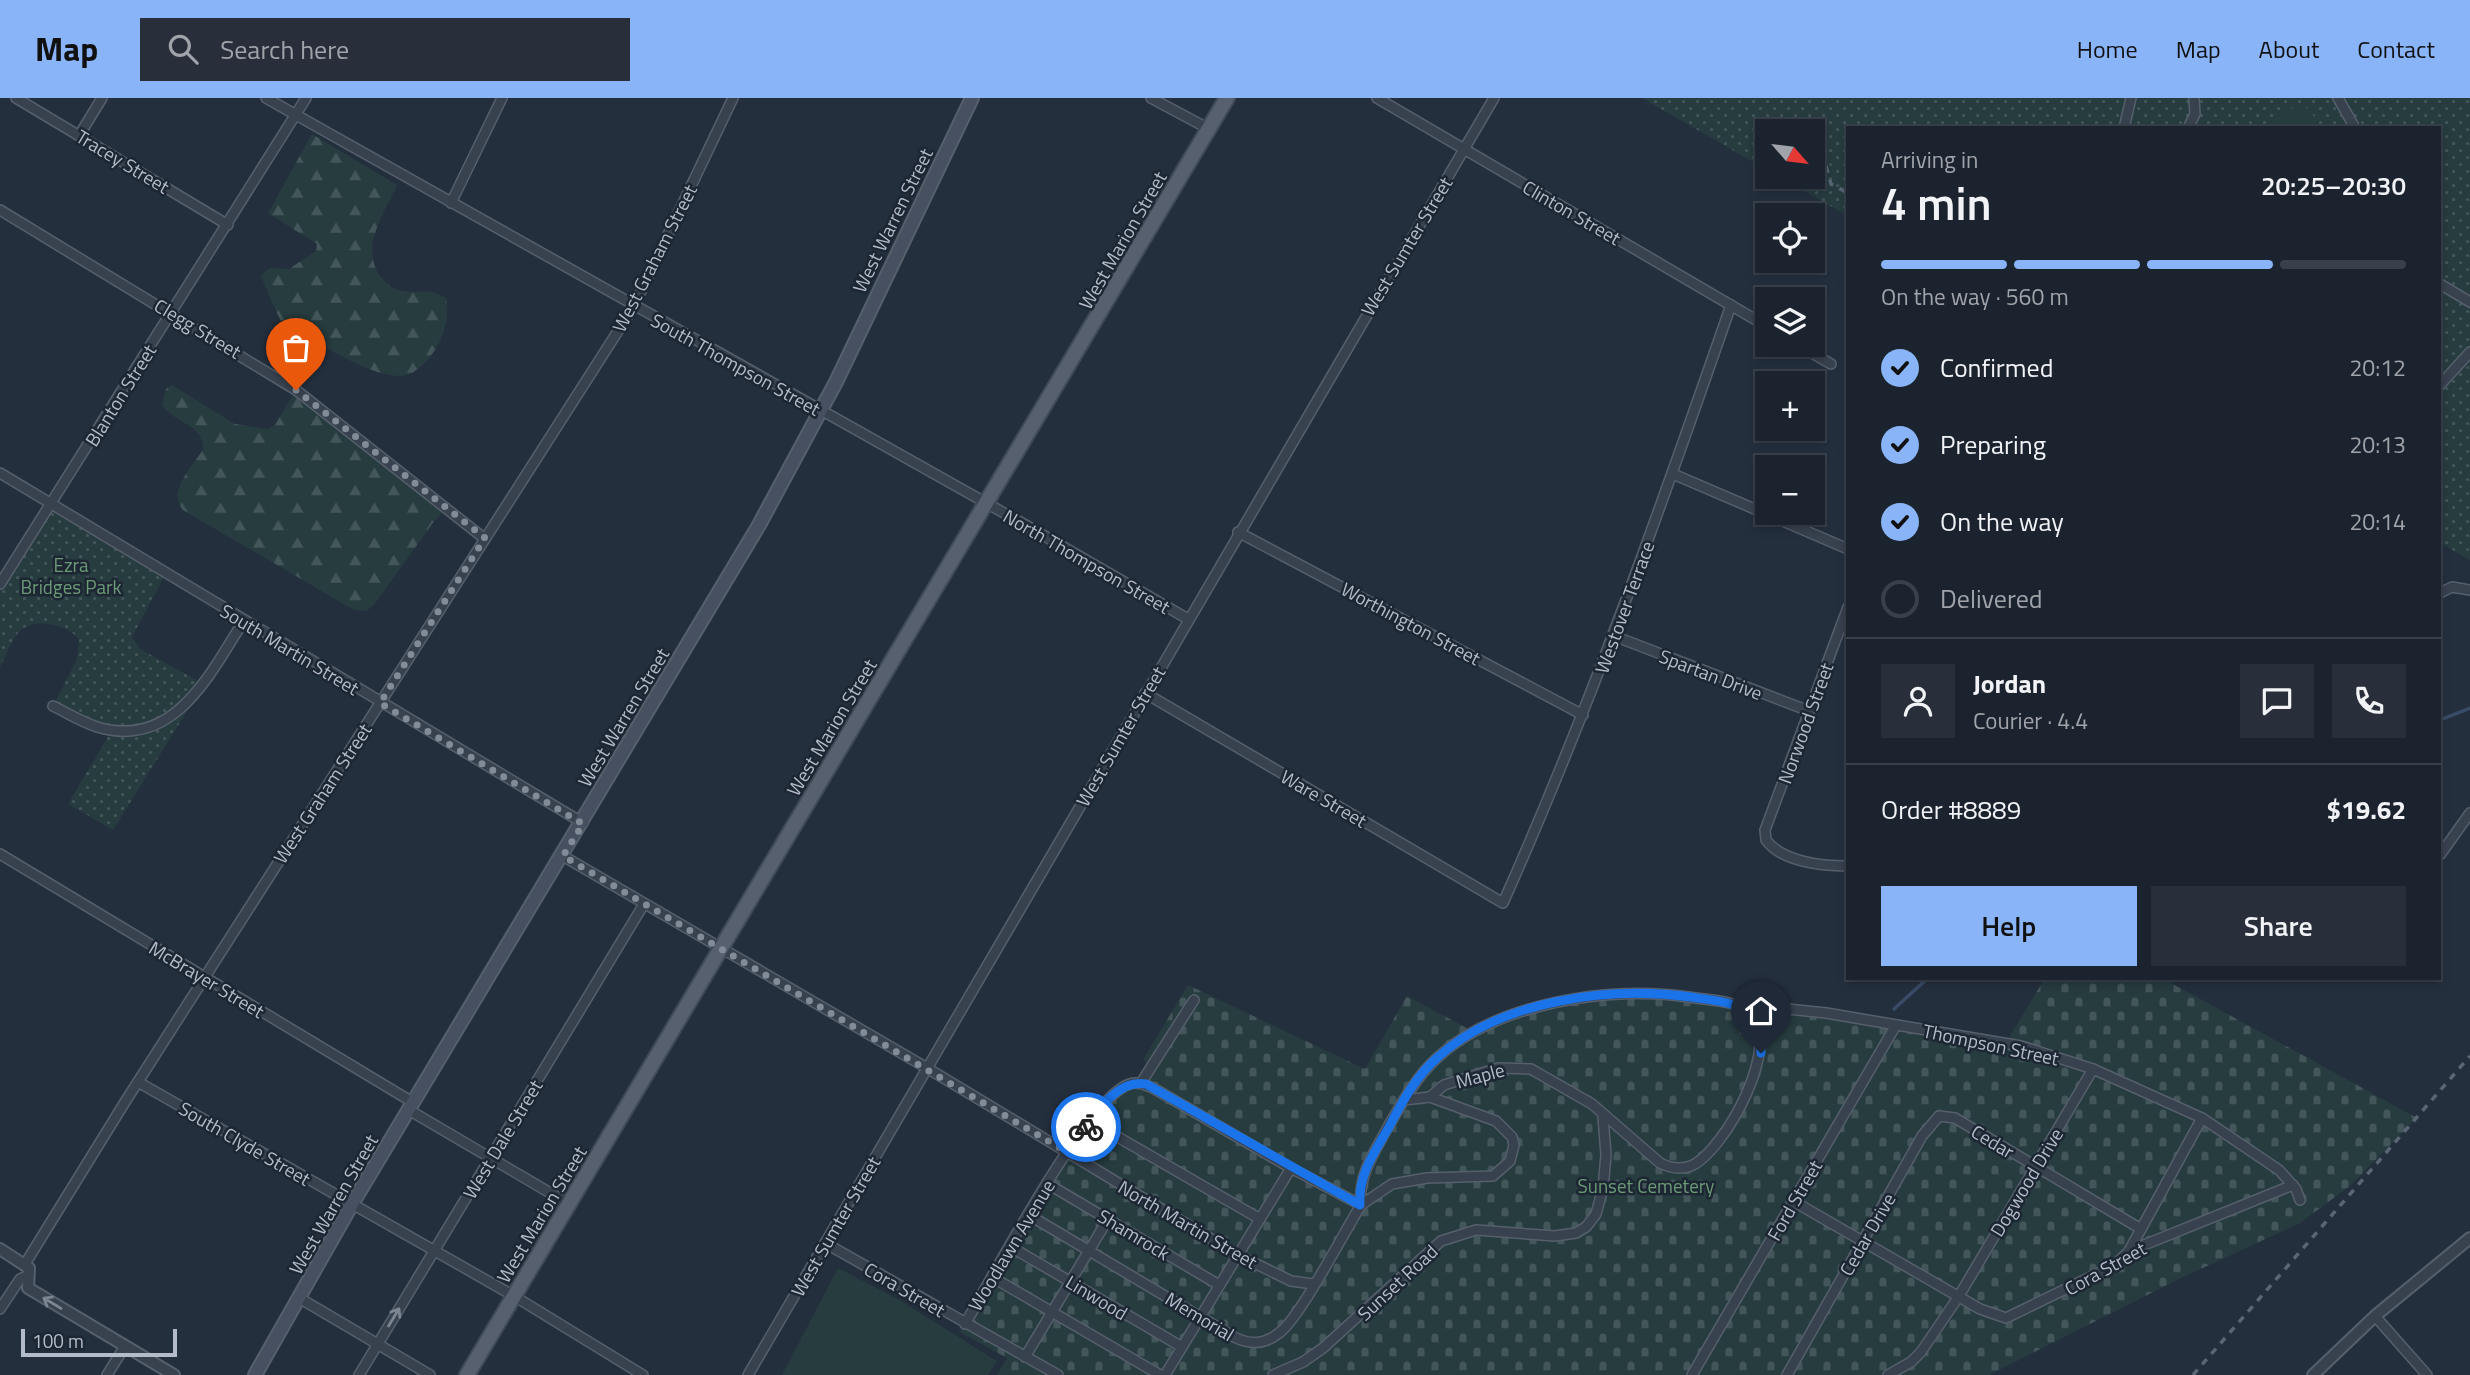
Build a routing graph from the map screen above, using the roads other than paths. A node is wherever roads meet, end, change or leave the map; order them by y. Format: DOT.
graph roads {
  1 [pos="16,98"];
  2 [pos="102,98"];
  3 [pos="266,98"];
  4 [pos="306,98"];
  5 [pos="502,98"];
  6 [pos="733,98"];
  7 [pos="972,98"];
  8 [pos="1151,98"];
  9 [pos="1227,98"];
  10 [pos="1377,98"];
  11 [pos="1494,98"];
  12 [pos="2131,98"];
  13 [pos="2194,98"];
  14 [pos="2338,98"];
  15 [pos="296,115"];
  16 [pos="2127,126"];
  17 [pos="2189,126"];
  18 [pos="2354,126"];
  19 [pos="1209,129"];
  20 [pos="80,134"];
  21 [pos="1464,149"];
  22 [pos="451,203"];
  23 [pos="0,209"];
  24 [pos="228,225"];
  25 [pos="2441,285"];
  26 [pos="2470,302"];
  27 [pos="1731,305"];
  28 [pos="634,306"];
  29 [pos="172,313"];
  30 [pos="1755,319"];
  31 [pos="2470,352"];
  32 [pos="1819,357"];
  33 [pos="1831,364"];
  34 [pos="2441,384"];
  35 [pos="820,412"];
  36 [pos="0,473"];
  37 [pos="1673,474"];
  38 [pos="53,503"];
  39 [pos="987,504"];
  40 [pos="1238,532"];
  41 [pos="485,538"];
  42 [pos="1846,548"];
  43 [pos="0,584"];
  44 [pos="2470,590"];
  45 [pos="2441,592"];
  46 [pos="1846,612"];
  47 [pos="1188,619"];
  48 [pos="243,622"];
  49 [pos="1614,636"];
  50 [pos="1144,693"];
  51 [pos="380,703"];
  52 [pos="52,706"];
  53 [pos="1809,711"];
  54 [pos="1583,715"];
  55 [pos="2470,813"];
  56 [pos="583,824"];
  57 [pos="0,854"];
  58 [pos="2441,854"];
  59 [pos="563,856"];
  60 [pos="1846,866"];
  61 [pos="1503,903"];
  62 [pos="644,904"];
  63 [pos="721,949"];
  64 [pos="205,977"];
  65 [pos="1194,1000"];
  66 [pos="1724,1002"];
  67 [pos="1896,1025"];
  68 [pos="927,1068"];
  69 [pos="2093,1069"];
  70 [pos="138,1082"];
  71 [pos="1141,1083"];
  72 [pos="1430,1097"];
  73 [pos="1404,1100"];
  74 [pos="412,1107"];
  75 [pos="1604,1117"];
  76 [pos="2202,1118"];
  77 [pos="1090,1121"];
  78 [pos="1922,1136"];
  79 [pos="1067,1152"];
  80 [pos="491,1158"];
  81 [pos="2035,1167"];
  82 [pos="1290,1168"];
  83 [pos="1048,1184"];
  84 [pos="2293,1185"];
  85 [pos="2300,1200"];
  86 [pos="1793,1201"];
  87 [pos="352,1204"];
  88 [pos="569,1204"];
  89 [pos="1360,1205"];
  90 [pos="1030,1215"];
  91 [pos="1108,1219"];
  92 [pos="1260,1219"];
  93 [pos="2141,1229"];
  94 [pos="2470,1238"];
  95 [pos="1863,1241"];
  96 [pos="825,1243"];
  97 [pos="1011,1247"];
  98 [pos="0,1249"];
  99 [pos="1089,1250"];
  100 [pos="434,1251"];
  101 [pos="2129,1251"];
  102 [pos="1238,1255"];
  103 [pos="27,1270"];
  104 [pos="992,1277"];
  105 [pos="1071,1281"];
  106 [pos="1313,1283"];
  107 [pos="1219,1285"];
  108 [pos="514,1296"];
  109 [pos="1959,1296"];
  110 [pos="301,1298"];
  111 [pos="0,1309"];
  112 [pos="1052,1312"];
  113 [pos="1200,1316"];
  114 [pos="2375,1316"];
  115 [pos="965,1324"];
  116 [pos="378,1344"];
  117 [pos="125,1346"];
  118 [pos="1182,1347"];
  119 [pos="1025,1357"];
  120 [pos="107,1375"];
  121 [pos="174,1375"];
  122 [pos="255,1375"];
  123 [pos="359,1375"];
  124 [pos="430,1375"];
  125 [pos="467,1375"];
  126 [pos="643,1375"];
  127 [pos="748,1375"];
  128 [pos="1058,1375"];
  129 [pos="1163,1375"];
  130 [pos="1273,1375"];
  131 [pos="1692,1375"];
  132 [pos="1787,1375"];
  133 [pos="1888,1375"];
  134 [pos="2313,1375"];
  135 [pos="2427,1375"];
  1 -- 20 [label="street, Tracey Street"];
  2 -- 20 [label="street"];
  3 -- 15 [label="street, South Thompson Street"];
  4 -- 15 [label="street, Blanton Street"];
  5 -- 22 [label="street"];
  6 -- 28 [label="street, West Graham Street"];
  7 -- 35 [label="main road, West Warren Street"];
  8 -- 19 [label="street"];
  9 -- 19 [label="main road, West Marion Street"];
  10 -- 21 [label="street, Clinton Street"];
  11 -- 21 [label="street, West Sumter Street"];
  12 -- 16 [label="street"];
  13 -- 17 [label="street"];
  14 -- 18 [label="street"];
  15 -- 22 [label="street, South Thompson Street"];
  15 -- 24 [label="street, Blanton Street"];
  19 -- 39 [label="main road, West Marion Street"];
  20 -- 24 [label="street, Tracey Street"];
  21 -- 27 [label="street, Clinton Street"];
  21 -- 40 [label="street, West Sumter Street"];
  22 -- 28 [label="street, South Thompson Street"];
  23 -- 29 [label="street, Clegg Street"];
  24 -- 29 [label="street, Blanton Street"];
  25 -- 26 [label="street"];
  27 -- 30 [label="street, Clinton Street"];
  27 -- 37 [label="street, Westover Terrace"];
  28 -- 35 [label="street, South Thompson Street"];
  28 -- 41 [label="street, West Graham Street"];
  29 -- 38 [label="street, Blanton Street"];
  29 -- 41 [label="street, Clegg Street"];
  31 -- 34 [label="street"];
  32 -- 33 [label="street"];
  35 -- 39 [label="street, South Thompson Street"];
  35 -- 56 [label="main road, West Warren Street"];
  36 -- 38 [label="street, South Martin Street"];
  37 -- 42 [label="street"];
  37 -- 49 [label="street, Westover Terrace"];
  38 -- 43 [label="street, Blanton Street"];
  38 -- 48 [label="street, South Martin Street"];
  39 -- 47 [label="street, North Thompson Street"];
  39 -- 63 [label="main road, West Marion Street"];
  40 -- 47 [label="street, West Sumter Street"];
  40 -- 54 [label="street, Worthington Street"];
  41 -- 51 [label="street, West Graham Street"];
  44 -- 45 [label="street"];
  46 -- 53 [label="street, Norwood Street"];
  47 -- 50 [label="street, West Sumter Street"];
  48 -- 51 [label="street, South Martin Street"];
  48 -- 52 [label="street"];
  49 -- 53 [label="street, Spartan Drive"];
  49 -- 54 [label="street, Westover Terrace"];
  50 -- 61 [label="street, Ware Street"];
  50 -- 68 [label="street, West Sumter Street"];
  51 -- 56 [label="street, South Martin Street"];
  51 -- 64 [label="street, West Graham Street"];
  53 -- 60 [label="street, Norwood Street"];
  54 -- 61 [label="street, Westover Terrace"];
  55 -- 58 [label="street"];
  56 -- 59 [label="main road, West Warren Street"];
  57 -- 64 [label="street, McBrayer Street"];
  59 -- 62 [label="street"];
  59 -- 74 [label="main road, West Warren Street"];
  62 -- 63 [label="street"];
  62 -- 80 [label="street, West Dale Street"];
  63 -- 68 [label="street, North Martin Street"];
  63 -- 88 [label="main road, West Marion Street"];
  64 -- 70 [label="street, West Graham Street"];
  64 -- 74 [label="street, McBrayer Street"];
  65 -- 71 [label="street"];
  66 -- 67 [label="street, Thompson Street"];
  66 -- 73 [label="street, Thompson Street"];
  66 -- 75 [label="street, Thompson Street"];
  67 -- 69 [label="street, Thompson Street"];
  67 -- 86 [label="street, Ford Street"];
  68 -- 79 [label="street, North Martin Street"];
  68 -- 96 [label="street, West Sumter Street"];
  69 -- 76 [label="street, Thompson Street"];
  69 -- 81 [label="street, Dogwood Drive"];
  70 -- 87 [label="street, South Clyde Street"];
  70 -- 103 [label="street, West Graham Street"];
  71 -- 77 [label="street, Woodlawn Avenue"];
  71 -- 82 [label="street"];
  72 -- 73 [label="street"];
  72 -- 75 [label="street, Maple"];
  72 -- 89 [label="street"];
  73 -- 89 [label="street, Thompson Street"];
  74 -- 80 [label="street, McBrayer Street"];
  74 -- 87 [label="main road, West Warren Street"];
  75 -- 130 [label="street, Sunset Road"];
  76 -- 84 [label="street, Thompson Street"];
  76 -- 93 [label="street"];
  77 -- 79 [label="street, Woodlawn Avenue"];
  77 -- 92 [label="street"];
  78 -- 81 [label="street, Cedar"];
  78 -- 95 [label="street, Cedar Drive"];
  79 -- 83 [label="street, Woodlawn Avenue"];
  79 -- 102 [label="street, North Martin Street"];
  80 -- 88 [label="street, McBrayer Street"];
  80 -- 100 [label="street, West Dale Street"];
  81 -- 93 [label="street, Cedar"];
  81 -- 109 [label="street, Dogwood Drive"];
  82 -- 89 [label="street"];
  82 -- 92 [label="street"];
  83 -- 90 [label="street, Woodlawn Avenue"];
  83 -- 91 [label="street, Shamrock"];
  84 -- 85 [label="street, Thompson Street"];
  84 -- 101 [label="street, Cora Street"];
  86 -- 95 [label="street, Cora Street"];
  86 -- 131 [label="street, Ford Street"];
  87 -- 100 [label="street, South Clyde Street"];
  87 -- 110 [label="main road, West Warren Street"];
  88 -- 108 [label="main road, West Marion Street"];
  89 -- 106 [label="street, Memorial"];
  90 -- 97 [label="street, Woodlawn Avenue"];
  90 -- 99 [label="street, Memorial"];
  91 -- 99 [label="street"];
  91 -- 107 [label="street, Shamrock"];
  92 -- 102 [label="street"];
  93 -- 101 [label="street"];
  94 -- 114 [label="street"];
  95 -- 109 [label="street, Cora Street"];
  95 -- 132 [label="street, Cedar Drive"];
  96 -- 115 [label="street, Cora Street"];
  96 -- 127 [label="street, West Sumter Street"];
  97 -- 104 [label="street, Woodlawn Avenue"];
  97 -- 105 [label="street, Linwood"];
  98 -- 103 [label="street"];
  99 -- 105 [label="street"];
  99 -- 113 [label="street, Memorial"];
  100 -- 108 [label="street, South Clyde Street"];
  116 -- 100 [label="street, West Dale Street, one-way"];
  101 -- 109 [label="street, Cora Street"];
  102 -- 106 [label="street, North Martin Street"];
  102 -- 107 [label="street"];
  103 -- 111 [label="street, West Graham Street"];
  117 -- 103 [label="street, one-way"];
  104 -- 112 [label="street"];
  104 -- 115 [label="street, Woodlawn Avenue"];
  105 -- 112 [label="street"];
  105 -- 118 [label="street, Linwood"];
  106 -- 113 [label="street, Memorial"];
  107 -- 113 [label="street"];
  108 -- 125 [label="main road, West Marion Street"];
  108 -- 126 [label="street, South Clyde Street"];
  109 -- 133 [label="street"];
  110 -- 116 [label="street"];
  110 -- 122 [label="main road, West Warren Street"];
  112 -- 119 [label="street"];
  112 -- 129 [label="street"];
  113 -- 118 [label="street"];
  114 -- 134 [label="street"];
  114 -- 135 [label="street"];
  115 -- 119 [label="street, Cora Street"];
  116 -- 123 [label="street, West Dale Street"];
  116 -- 124 [label="street"];
  117 -- 120 [label="street"];
  117 -- 121 [label="street"];
  118 -- 129 [label="street"];
  119 -- 128 [label="street, Cora Street"];
}
